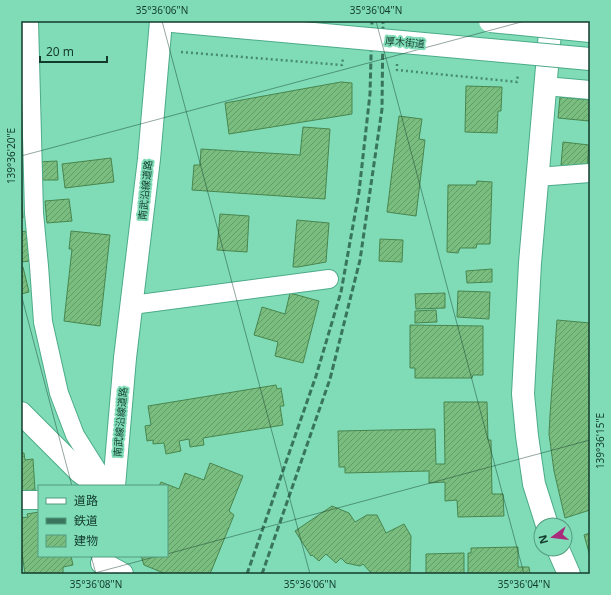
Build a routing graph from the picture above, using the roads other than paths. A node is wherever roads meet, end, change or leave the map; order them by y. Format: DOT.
graph roads {
  1 [pos="30,21"];
  2 [pos="160,21"];
  3 [pos="172,21"];
  4 [pos="490,21"];
  5 [pos="551,21"];
  6 [pos="590,31"];
  7 [pos="590,59"];
  8 [pos="545,86"];
  9 [pos="590,90"];
  10 [pos="590,173"];
  11 [pos="537,177"];
  12 [pos="329,279"];
  13 [pos="132,305"];
  14 [pos="125,358"];
  15 [pos="21,413"];
  16 [pos="98,485"];
  17 [pos="106,485"];
  18 [pos="114,485"];
  19 [pos="21,500"];
  20 [pos="38,500"];
  21 [pos="544,517"];
  22 [pos="562,557"];
  23 [pos="102,564"];
  24 [pos="122,574"];
  25 [pos="569,574"];
  1 -- 17 [label="street"];
  2 -- 13 [label="main road, 南武沿線道路"];
  3 -- 7 [label="main road, 厚木街道, bridge"];
  4 -- 6 [label="main road, bridge"];
  5 -- 8 [label="main road"];
  8 -- 9 [label="street"];
  8 -- 11 [label="main road"];
  10 -- 11 [label="street"];
  11 -- 21 [label="main road"];
  12 -- 13 [label="street"];
  13 -- 14 [label="main road, 南武沿線道路"];
  14 -- 18 [label="main road, 南武線沿線道路"];
  15 -- 16 [label="main road"];
  19 -- 20 [label="street"];
  22 -- 25 [label="main road"];
  23 -- 24 [label="main road"];
}
